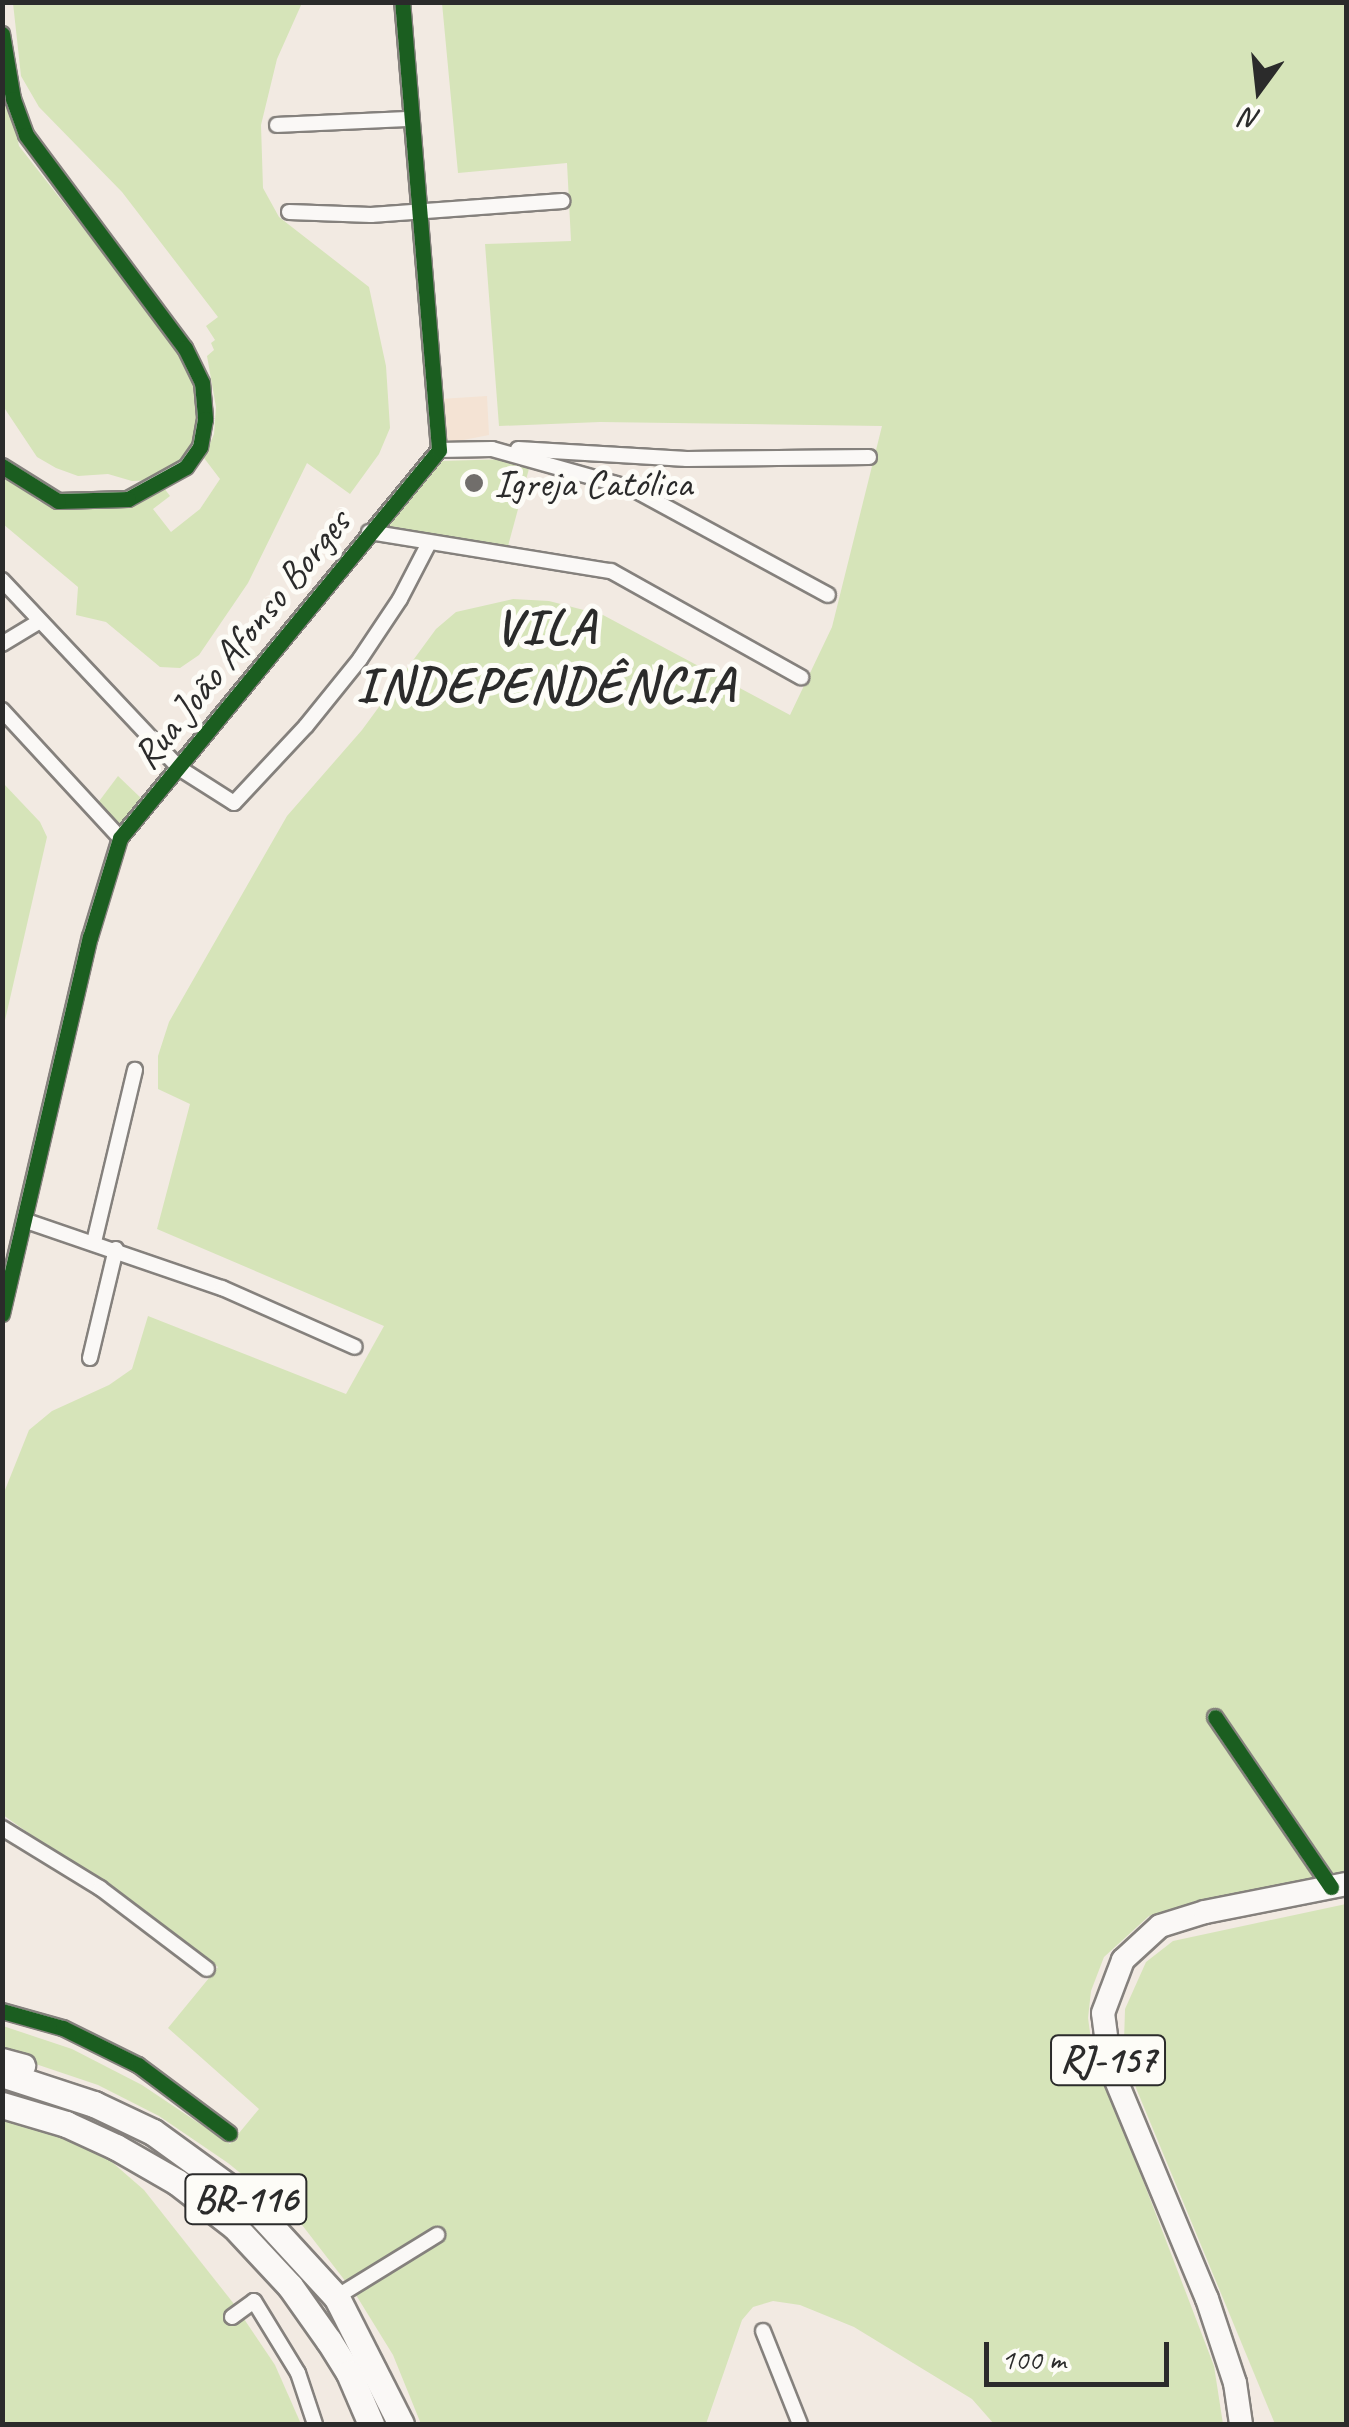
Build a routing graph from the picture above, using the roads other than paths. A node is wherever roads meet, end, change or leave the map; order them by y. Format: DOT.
graph roads {
  1 [pos="402,2"];
  2 [pos="2,34"];
  3 [pos="411,119"];
  4 [pos="278,126"];
  5 [pos="562,201"];
  6 [pos="289,212"];
  7 [pos="420,213"];
  8 [pos="492,449"];
  9 [pos="440,450"];
  10 [pos="869,458"];
  11 [pos="2,466"];
  12 [pos="369,532"];
  13 [pos="429,543"];
  14 [pos="2,580"];
  15 [pos="828,596"];
  16 [pos="40,621"];
  17 [pos="2,644"];
  18 [pos="800,677"];
  19 [pos="2,710"];
  20 [pos="179,768"];
  21 [pos="120,838"];
  22 [pos="135,1070"];
  23 [pos="26,1220"];
  24 [pos="94,1242"];
  25 [pos="116,1249"];
  26 [pos="3,1308"];
  27 [pos="355,1347"];
  28 [pos="90,1358"];
  29 [pos="1214,1716"];
  30 [pos="2,1828"];
  31 [pos="1339,1885"];
  32 [pos="207,1969"];
  33 [pos="2,2011"];
  34 [pos="10,2067"];
  35 [pos="2,2105"];
  36 [pos="229,2133"];
  37 [pos="437,2235"];
  38 [pos="341,2294"];
  39 [pos="232,2317"];
  40 [pos="763,2330"];
  41 [pos="315,2424"];
  42 [pos="371,2424"];
  43 [pos="404,2424"];
  44 [pos="800,2424"];
  45 [pos="1241,2424"];
  1 -- 3 [label="street"];
  2 -- 11 [label="street"];
  3 -- 4 [label="street"];
  3 -- 7 [label="street"];
  5 -- 7 [label="street"];
  6 -- 7 [label="street"];
  7 -- 9 [label="street"];
  8 -- 9 [label="street"];
  8 -- 10 [label="street"];
  8 -- 15 [label="street"];
  9 -- 12 [label="street, Rua João Afonso Borges"];
  12 -- 13 [label="street"];
  12 -- 20 [label="street, Rua João Afonso Borges"];
  13 -- 18 [label="street"];
  13 -- 20 [label="street"];
  14 -- 16 [label="street"];
  16 -- 17 [label="street"];
  16 -- 20 [label="street"];
  19 -- 21 [label="street"];
  20 -- 21 [label="street, Rua João Afonso Borges"];
  21 -- 23 [label="street, Rua João Afonso Borges"];
  22 -- 24 [label="street"];
  23 -- 24 [label="street"];
  23 -- 26 [label="street, Rua João Afonso Borges"];
  24 -- 25 [label="street"];
  25 -- 27 [label="street"];
  25 -- 28 [label="street"];
  29 -- 31 [label="street"];
  30 -- 32 [label="street"];
  31 -- 45 [label="main road, RJ-157"];
  33 -- 36 [label="street"];
  34 -- 38 [label="highway"];
  34 -- 43 [label="highway, BR-116"];
  35 -- 42 [label="highway, BR-116"];
  37 -- 38 [label="street"];
  38 -- 43 [label="highway"];
  39 -- 41 [label="street"];
  40 -- 44 [label="street"];
}
